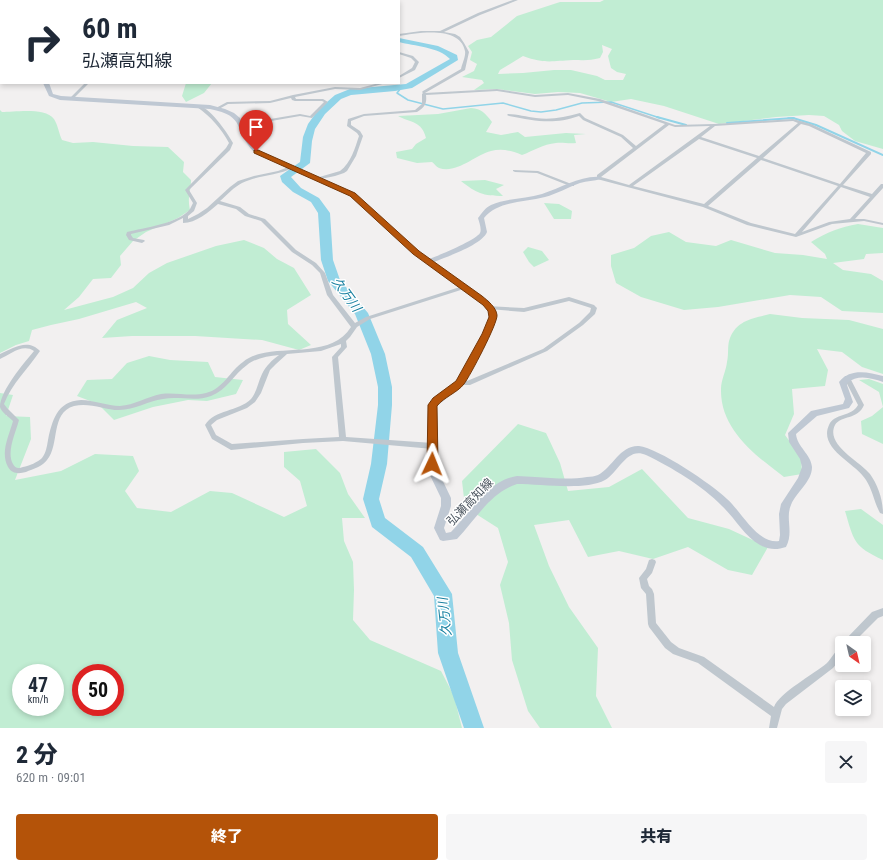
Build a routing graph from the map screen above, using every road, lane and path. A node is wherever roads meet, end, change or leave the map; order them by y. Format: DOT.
graph roads {
  1 [pos="516,0"];
  2 [pos="440,32"];
  3 [pos="400,35"];
  4 [pos="400,53"];
  5 [pos="400,76"];
  6 [pos="46,84"];
  7 [pos="86,84"];
  8 [pos="380,84"];
  9 [pos="424,94"];
  10 [pos="293,96"];
  11 [pos="71,99"];
  12 [pos="198,106"];
  13 [pos="218,108"];
  14 [pos="509,115"];
  15 [pos="801,122"];
  16 [pos="668,124"];
  17 [pos="714,126"];
  18 [pos="246,136"];
  19 [pos="698,137"];
  20 [pos="636,148"];
  21 [pos="760,157"];
  22 [pos="294,169"];
  23 [pos="515,171"];
  24 [pos="599,178"];
  25 [pos="318,179"];
  26 [pos="572,185"];
  27 [pos="841,185"];
  28 [pos="883,185"];
  29 [pos="630,186"];
  30 [pos="872,196"];
  31 [pos="218,202"];
  32 [pos="705,206"];
  33 [pos="186,216"];
  34 [pos="851,221"];
  35 [pos="883,224"];
  36 [pos="796,236"];
  37 [pos="142,241"];
  38 [pos="429,262"];
  39 [pos="465,287"];
  40 [pos="489,307"];
  41 [pos="354,326"];
  42 [pos="343,341"];
  43 [pos="286,352"];
  44 [pos="0,357"];
  45 [pos="847,378"];
  46 [pos="883,379"];
  47 [pos="460,383"];
  48 [pos="343,439"];
  49 [pos="433,446"];
  50 [pos="883,511"];
  51 [pos="652,562"];
  52 [pos="883,612"];
  53 [pos="855,636"];
  54 [pos="835,659"];
  55 [pos="776,714"];
  56 [pos="773,728"];
  1 -- 2 [label="street"];
  2 -- 3 [label="street"];
  2 -- 9 [label="street"];
  4 -- 5 [label="street"];
  6 -- 11 [label="main road"];
  7 -- 11 [label="street"];
  8 -- 10 [label="street"];
  9 -- 16 [label="street"];
  9 -- 25 [label="street"];
  10 -- 13 [label="street"];
  10 -- 18 [label="street"];
  11 -- 12 [label="main road"];
  12 -- 13 [label="main road"];
  12 -- 33 [label="street"];
  13 -- 18 [label="main road"];
  14 -- 20 [label="street"];
  15 -- 17 [label="street"];
  15 -- 21 [label="street"];
  15 -- 27 [label="street"];
  16 -- 17 [label="street"];
  16 -- 20 [label="street"];
  17 -- 19 [label="street"];
  18 -- 22 [label="main road"];
  19 -- 21 [label="street"];
  19 -- 29 [label="street"];
  20 -- 24 [label="street"];
  21 -- 27 [label="street"];
  21 -- 32 [label="street"];
  22 -- 25 [label="main road"];
  22 -- 31 [label="street"];
  23 -- 26 [label="street"];
  24 -- 26 [label="main road"];
  24 -- 29 [label="street"];
  25 -- 38 [label="main road"];
  26 -- 38 [label="main road"];
  27 -- 30 [label="street"];
  27 -- 36 [label="street"];
  28 -- 30 [label="street"];
  29 -- 32 [label="street"];
  30 -- 34 [label="street"];
  31 -- 33 [label="street"];
  31 -- 41 [label="street"];
  32 -- 36 [label="street"];
  33 -- 37 [label="street"];
  34 -- 35 [label="street"];
  34 -- 36 [label="street"];
  38 -- 39 [label="main road"];
  39 -- 40 [label="main road"];
  39 -- 41 [label="street"];
  40 -- 47 [label="main road, 弘瀬高知線"];
  40 -- 47 [label="street"];
  41 -- 42 [label="street"];
  42 -- 43 [label="street"];
  42 -- 48 [label="street"];
  43 -- 44 [label="street"];
  43 -- 48 [label="street"];
  45 -- 46 [label="main road"];
  45 -- 49 [label="main road, 弘瀬高知線"];
  45 -- 50 [label="street"];
  47 -- 49 [label="main road, 弘瀬高知線"];
  48 -- 49 [label="street"];
  51 -- 55 [label="street"];
  52 -- 53 [label="street"];
  54 -- 55 [label="street"];
  55 -- 56 [label="street"];
}
